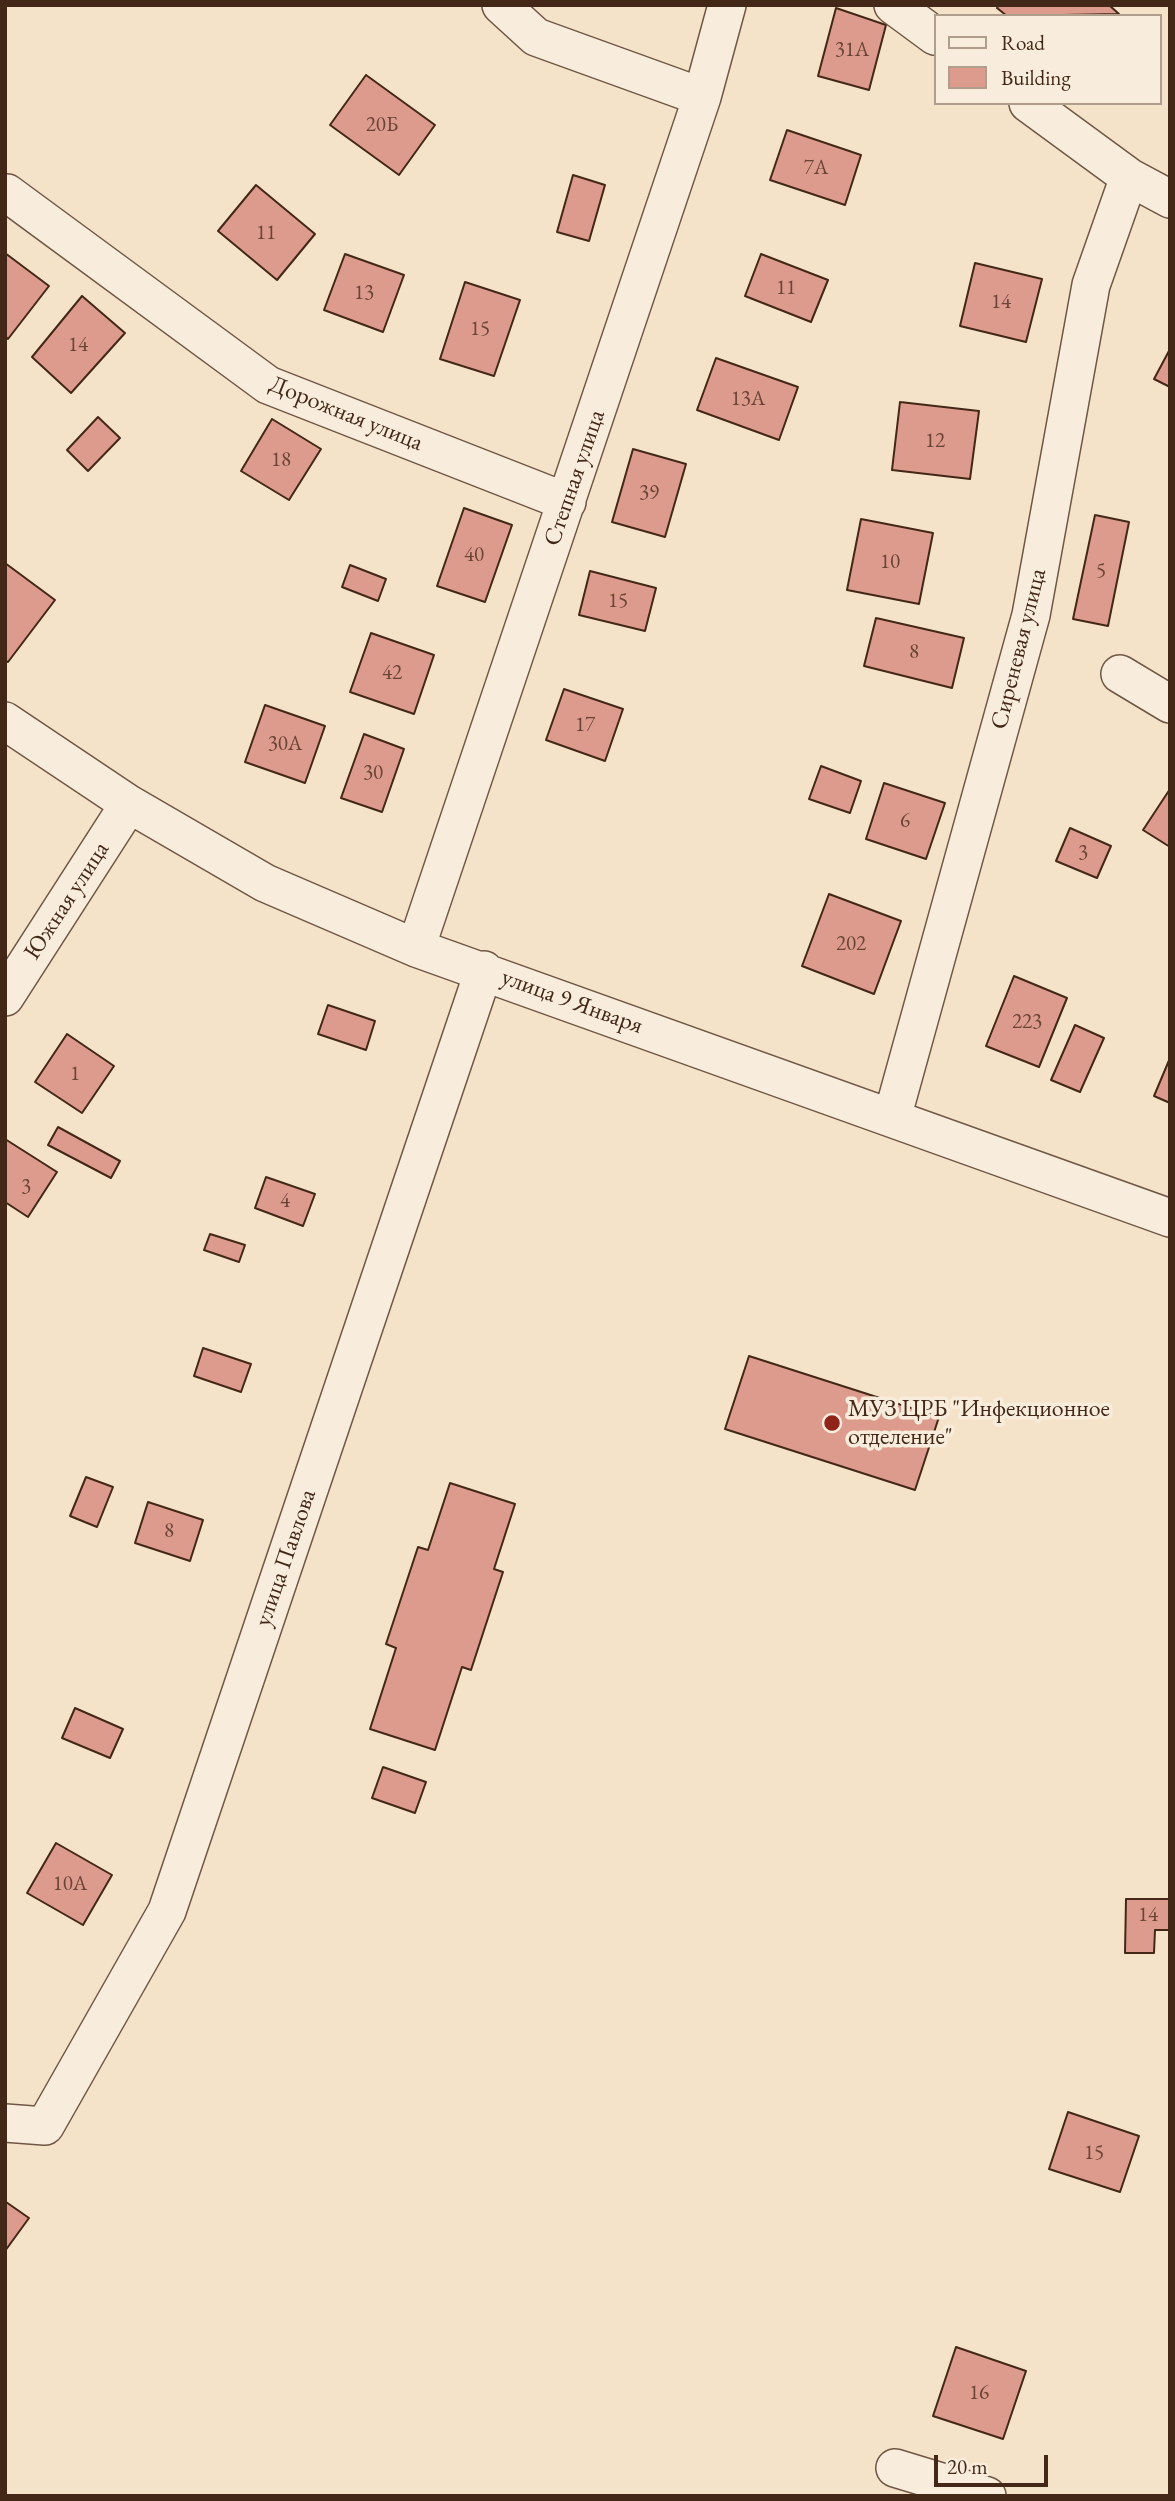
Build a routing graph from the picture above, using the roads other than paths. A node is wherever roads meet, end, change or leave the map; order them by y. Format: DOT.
graph roads {
  1 [pos="502,5"];
  2 [pos="727,5"];
  3 [pos="893,5"];
  4 [pos="934,35"];
  5 [pos="702,97"];
  6 [pos="1031,105"];
  7 [pos="1129,177"];
  8 [pos="7,193"];
  9 [pos="1170,199"];
  10 [pos="567,502"];
  11 [pos="1120,674"];
  12 [pos="1170,705"];
  13 [pos="5,721"];
  14 [pos="129,804"];
  15 [pos="416,948"];
  16 [pos="484,970"];
  17 [pos="5,997"];
  18 [pos="892,1118"];
  19 [pos="1170,1218"];
  20 [pos="5,2123"];
  21 [pos="895,2468"];
  22 [pos="987,2496"];
  1 -- 5 [label="street"];
  2 -- 5 [label="street, Степная улица"];
  3 -- 4 [label="street"];
  5 -- 10 [label="street, Степная улица"];
  6 -- 7 [label="street"];
  7 -- 9 [label="street"];
  7 -- 18 [label="street, Сиреневая улица"];
  8 -- 10 [label="street, Дорожная улица"];
  10 -- 15 [label="street, Степная улица"];
  11 -- 12 [label="street"];
  13 -- 14 [label="street, улица 9 Января"];
  14 -- 15 [label="street, улица 9 Января"];
  14 -- 17 [label="street, Южная улица"];
  15 -- 16 [label="street, улица 9 Января"];
  16 -- 18 [label="street, улица 9 Января"];
  16 -- 20 [label="street, улица Павлова"];
  18 -- 19 [label="street, улица 9 Января"];
  21 -- 22 [label="street"];
}
